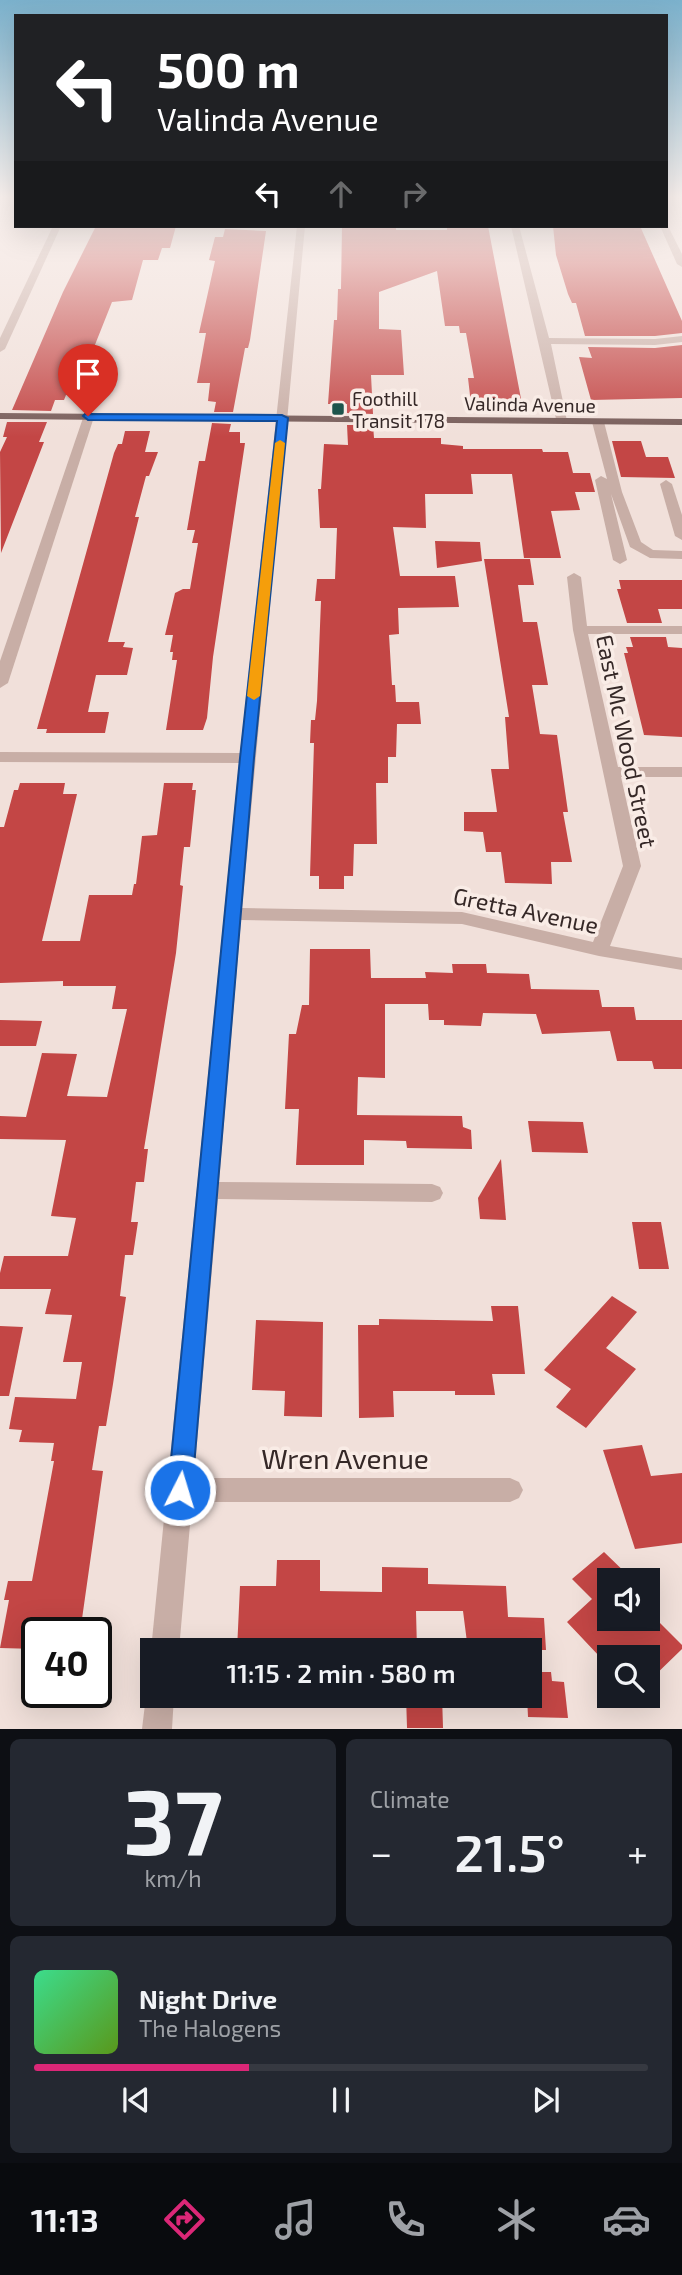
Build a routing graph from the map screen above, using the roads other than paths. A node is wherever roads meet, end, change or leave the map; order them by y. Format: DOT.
graph roads {
  1 [pos="34,276"];
  2 [pos="296,276"];
  3 [pos="528,276"];
  4 [pos="682,339"];
  5 [pos="545,341"];
  6 [pos="0,349"];
  7 [pos="0,416"];
  8 [pos="88,416"];
  9 [pos="282,418"];
  10 [pos="561,421"];
  11 [pos="593,422"];
  12 [pos="682,422"];
  13 [pos="666,484"];
  14 [pos="682,536"];
  15 [pos="682,555"];
  16 [pos="620,560"];
  17 [pos="575,577"];
  18 [pos="682,629"];
  19 [pos="580,630"];
  20 [pos="0,683"];
  21 [pos="0,757"];
  22 [pos="247,758"];
  23 [pos="610,772"];
  24 [pos="682,772"];
  25 [pos="233,914"];
  26 [pos="599,950"];
  27 [pos="682,964"];
  28 [pos="207,1190"];
  29 [pos="432,1193"];
  30 [pos="180,1490"];
  31 [pos="510,1490"];
  32 [pos="166,1638"];
  33 [pos="159,1708"];
  34 [pos="157,1729"];
  1 -- 6 [label="street"];
  2 -- 9 [label="street"];
  3 -- 5 [label="street"];
  4 -- 5 [label="street"];
  5 -- 10 [label="street"];
  7 -- 8 [label="main road, Valinda Avenue"];
  8 -- 9 [label="main road, Valinda Avenue"];
  8 -- 20 [label="street"];
  9 -- 10 [label="main road, Valinda Avenue"];
  9 -- 22 [label="street"];
  10 -- 11 [label="main road, Valinda Avenue"];
  11 -- 12 [label="main road, Valinda Avenue"];
  11 -- 15 [label="street"];
  11 -- 16 [label="street"];
  13 -- 14 [label="street"];
  17 -- 19 [label="street, East Mc Wood Street"];
  18 -- 19 [label="street"];
  19 -- 23 [label="street, East Mc Wood Street"];
  21 -- 22 [label="street"];
  22 -- 25 [label="street"];
  23 -- 24 [label="street"];
  23 -- 26 [label="street, East Mc Wood Street"];
  25 -- 26 [label="street, Gretta Avenue"];
  25 -- 28 [label="street"];
  26 -- 27 [label="street, Gretta Avenue"];
  28 -- 29 [label="street"];
  28 -- 30 [label="street"];
  30 -- 31 [label="street, Wren Avenue"];
  30 -- 32 [label="street"];
  33 -- 34 [label="street"];
}
